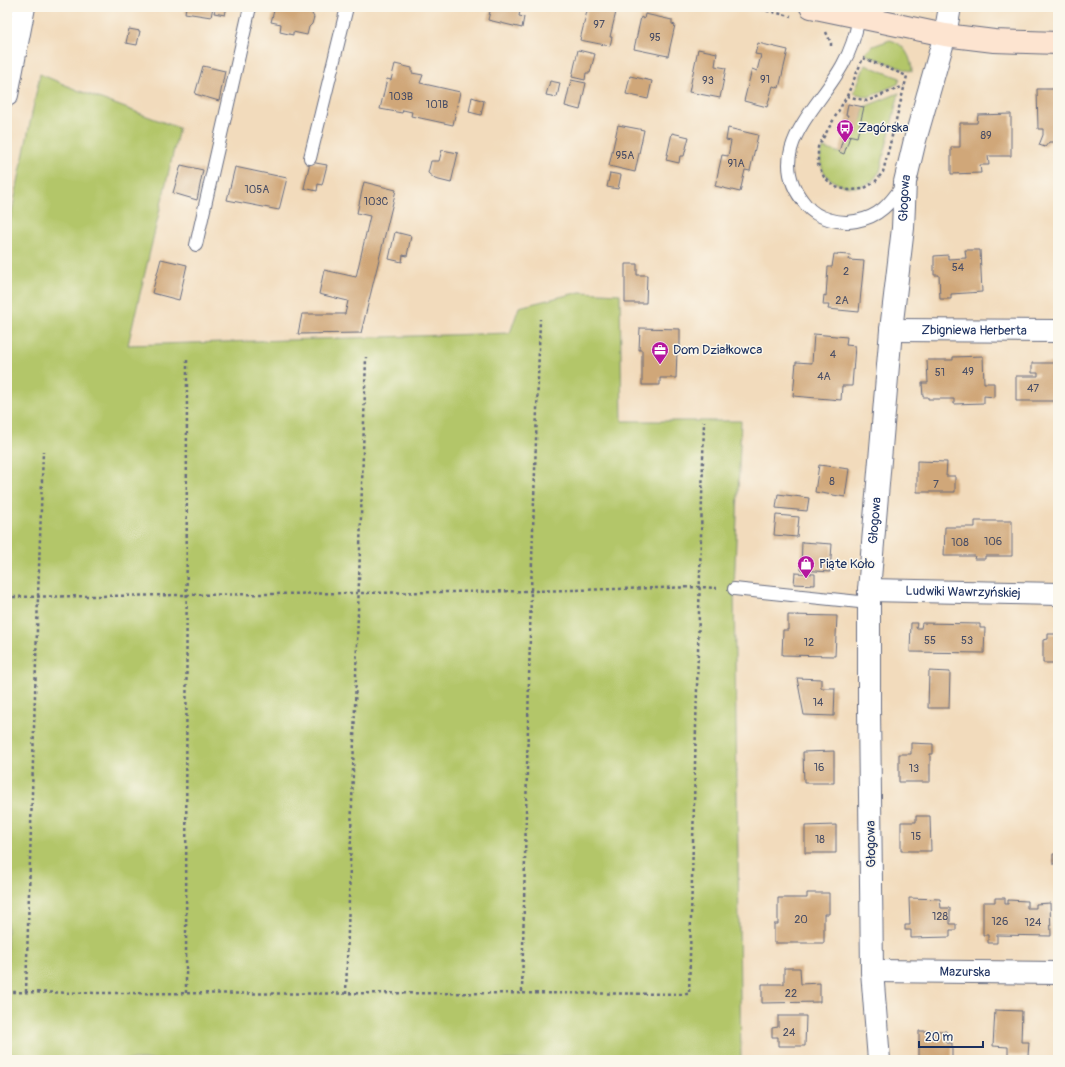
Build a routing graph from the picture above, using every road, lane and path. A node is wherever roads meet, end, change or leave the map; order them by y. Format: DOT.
graph roads {
  1 [pos="24,7"];
  2 [pos="250,7"];
  3 [pos="347,7"];
  4 [pos="811,7"];
  5 [pos="950,7"];
  6 [pos="859,18"];
  7 [pos="945,35"];
  8 [pos="1058,43"];
  9 [pos="905,86"];
  10 [pos="7,95"];
  11 [pos="847,96"];
  12 [pos="310,158"];
  13 [pos="905,182"];
  14 [pos="196,245"];
  15 [pos="540,319"];
  16 [pos="891,330"];
  17 [pos="1058,331"];
  18 [pos="187,357"];
  19 [pos="366,357"];
  20 [pos="704,421"];
  21 [pos="44,451"];
  22 [pos="700,587"];
  23 [pos="734,589"];
  24 [pos="531,590"];
  25 [pos="358,592"];
  26 [pos="1058,594"];
  27 [pos="186,595"];
  28 [pos="38,596"];
  29 [pos="7,597"];
  30 [pos="869,597"];
  31 [pos="872,971"];
  32 [pos="1058,974"];
  33 [pos="7,992"];
  34 [pos="26,992"];
  35 [pos="522,992"];
  36 [pos="186,993"];
  37 [pos="346,994"];
  38 [pos="879,1060"];
  1 -- 10 [label="street"];
  2 -- 14 [label="lane"];
  3 -- 12 [label="lane"];
  4 -- 6 [label="street"];
  5 -- 7 [label="street, Głogowa"];
  6 -- 7 [label="street"];
  6 -- 13 [label="lane"];
  7 -- 8 [label="street"];
  7 -- 13 [label="street, Głogowa"];
  9 -- 11 [label="path"];
  9 -- 11 [label="path"];
  9 -- 11 [label="path"];
  13 -- 16 [label="street, Głogowa"];
  15 -- 24 [label="path"];
  16 -- 17 [label="street, Zbigniewa Herberta"];
  16 -- 30 [label="street, Głogowa"];
  18 -- 27 [label="path"];
  19 -- 25 [label="path"];
  20 -- 22 [label="path"];
  21 -- 28 [label="path"];
  22 -- 23 [label="path"];
  22 -- 24 [label="path"];
  22 -- 35 [label="path"];
  23 -- 30 [label="lane"];
  24 -- 25 [label="path"];
  24 -- 35 [label="path"];
  25 -- 27 [label="path"];
  25 -- 37 [label="path"];
  26 -- 30 [label="street, Ludwiki Wawrzyńskiej"];
  27 -- 28 [label="path"];
  27 -- 36 [label="path"];
  28 -- 29 [label="path"];
  28 -- 34 [label="path"];
  30 -- 31 [label="street, Głogowa"];
  31 -- 32 [label="street, Mazurska"];
  31 -- 38 [label="street, Głogowa"];
  33 -- 34 [label="path"];
  34 -- 36 [label="path"];
  35 -- 37 [label="path"];
  36 -- 37 [label="path"];
}
